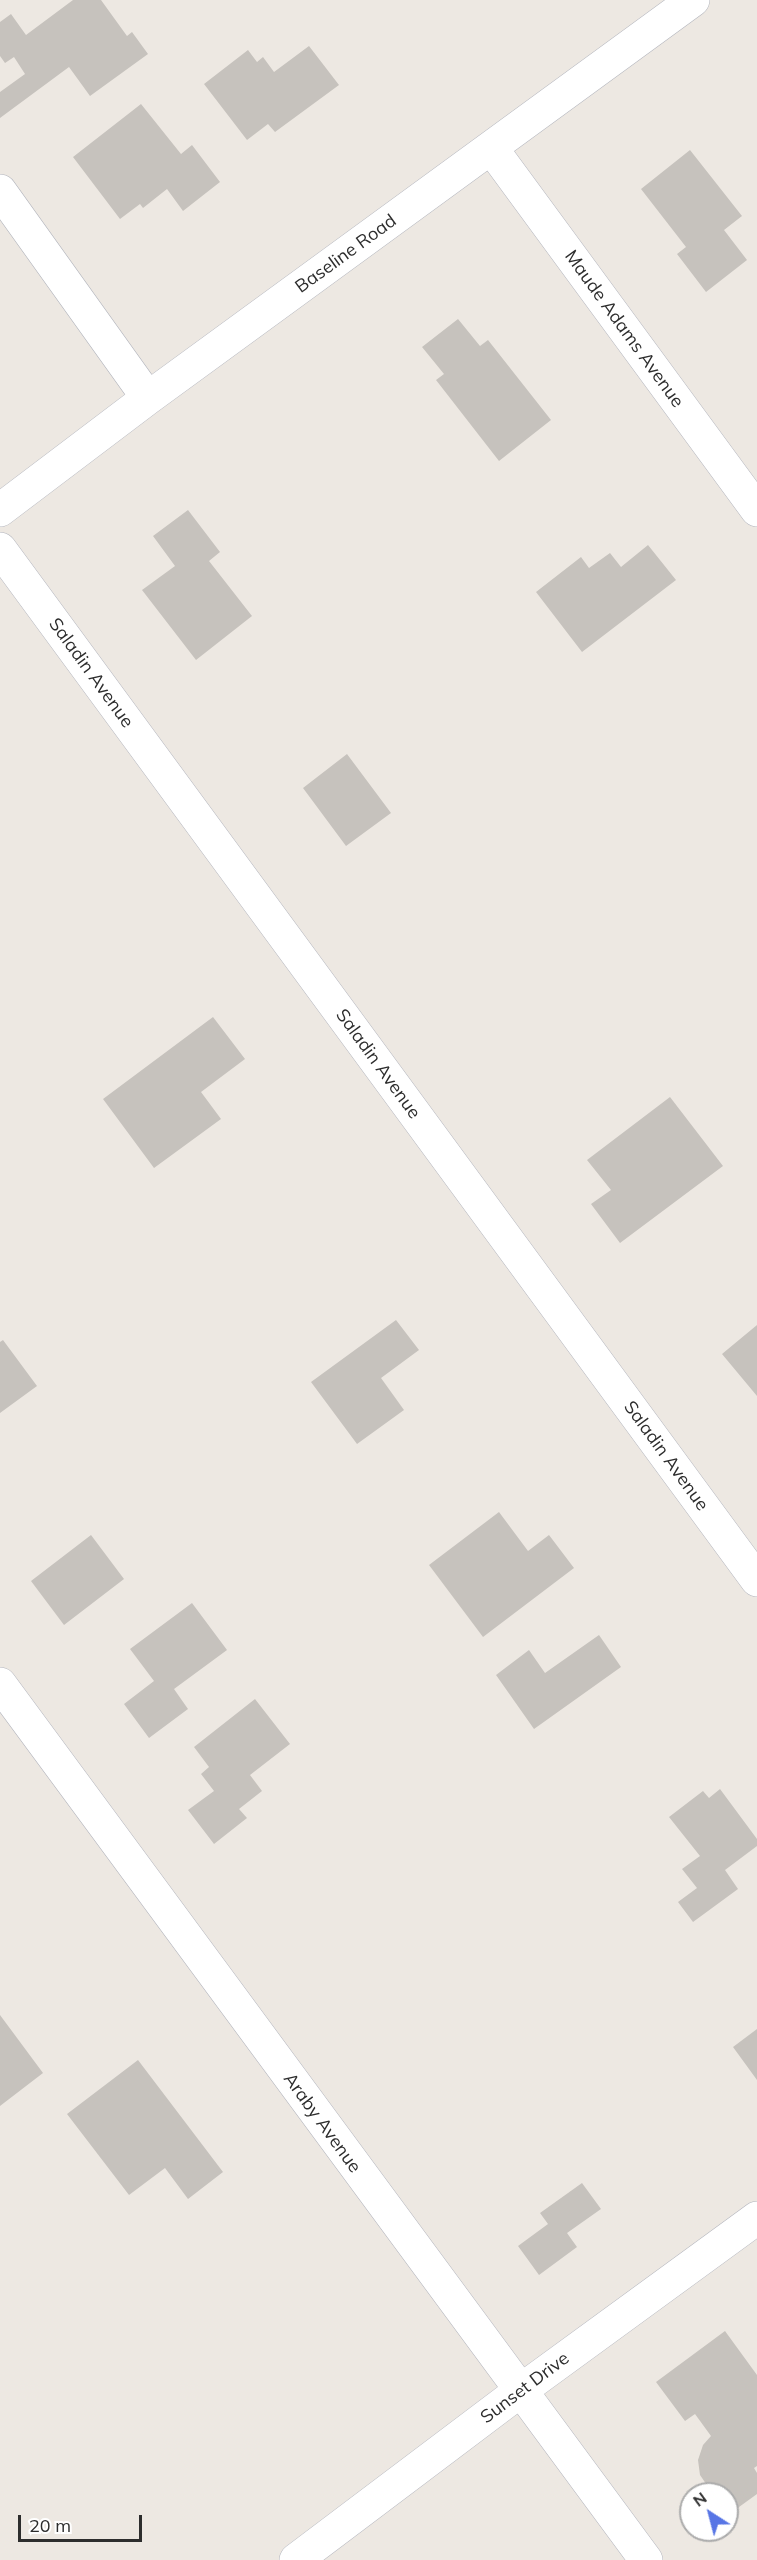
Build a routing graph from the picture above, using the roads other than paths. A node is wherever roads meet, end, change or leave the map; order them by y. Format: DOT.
graph roads {
  1 [pos="693,0"];
  2 [pos="492,149"];
  3 [pos="0,191"];
  4 [pos="148,398"];
  5 [pos="0,510"];
  6 [pos="757,510"];
  7 [pos="0,549"];
  8 [pos="757,1580"];
  9 [pos="0,1684"];
  10 [pos="757,2218"];
  11 [pos="520,2391"];
  12 [pos="296,2560"];
  13 [pos="646,2560"];
  1 -- 2 [label="street, Baseline Road"];
  2 -- 4 [label="street, Baseline Road"];
  2 -- 6 [label="street, Maude Adams Avenue"];
  3 -- 4 [label="street"];
  4 -- 5 [label="street, Baseline Road"];
  7 -- 8 [label="street, Saladin Avenue"];
  9 -- 11 [label="street, Araby Avenue"];
  10 -- 11 [label="street, Sunset Drive"];
  11 -- 12 [label="street, Sunset Drive"];
  11 -- 13 [label="street, Araby Avenue"];
}
